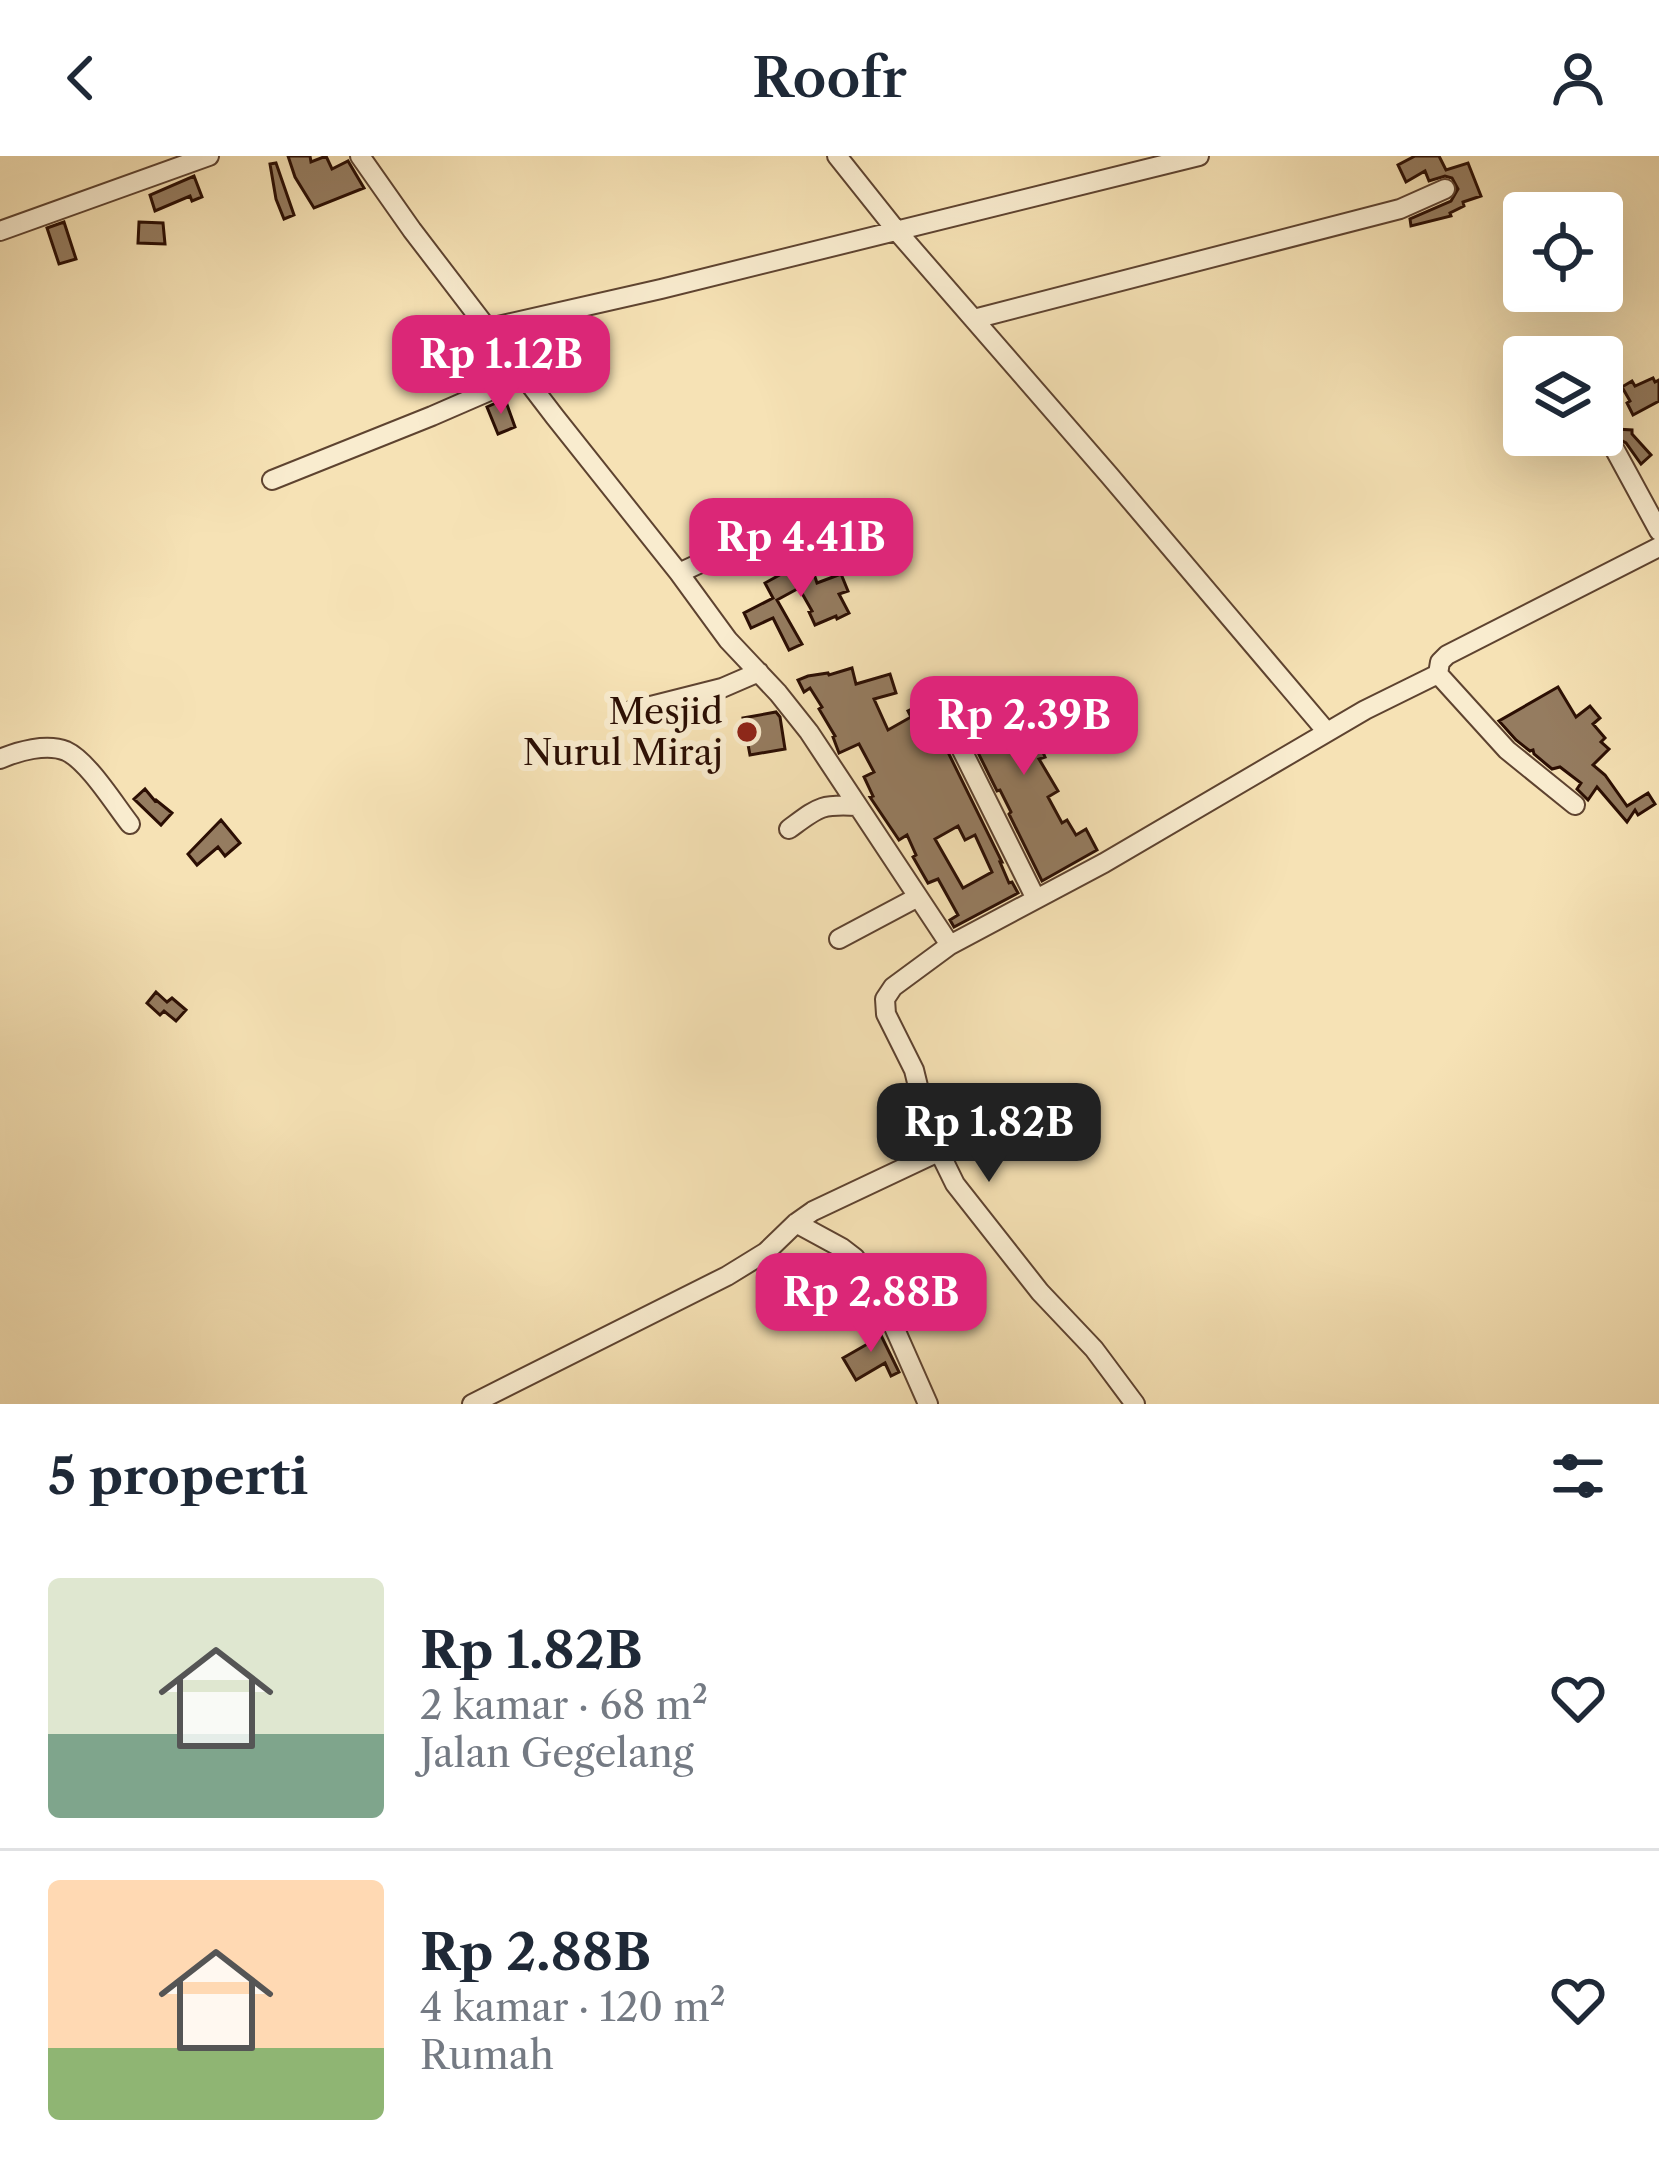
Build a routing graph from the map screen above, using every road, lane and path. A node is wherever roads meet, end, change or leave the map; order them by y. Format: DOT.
graph roads {
  1 [pos="209,156"];
  2 [pos="360,156"];
  3 [pos="838,156"];
  4 [pos="1199,156"];
  5 [pos="1445,189"];
  6 [pos="0,230"];
  7 [pos="896,230"];
  8 [pos="974,319"];
  9 [pos="489,328"];
  10 [pos="524,376"];
  11 [pos="1618,456"];
  12 [pos="272,480"];
  13 [pos="1659,531"];
  14 [pos="781,539"];
  15 [pos="1659,547"];
  16 [pos="679,573"];
  17 [pos="759,673"];
  18 [pos="1438,674"];
  19 [pos="942,710"];
  20 [pos="631,711"];
  21 [pos="1327,732"];
  22 [pos="0,759"];
  23 [pos="857,806"];
  24 [pos="1575,806"];
  25 [pos="130,824"];
  26 [pos="789,829"];
  27 [pos="918,897"];
  28 [pos="1036,899"];
  29 [pos="839,939"];
  30 [pos="950,945"];
  31 [pos="938,1152"];
  32 [pos="796,1223"];
  33 [pos="472,1404"];
  34 [pos="928,1404"];
  35 [pos="1136,1404"];
  1 -- 6 [label="street"];
  2 -- 9 [label="street"];
  3 -- 7 [label="street"];
  4 -- 7 [label="street"];
  5 -- 8 [label="street"];
  7 -- 8 [label="street"];
  7 -- 9 [label="street"];
  8 -- 21 [label="street"];
  9 -- 10 [label="street"];
  10 -- 12 [label="street"];
  10 -- 16 [label="street"];
  11 -- 13 [label="street"];
  14 -- 16 [label="street"];
  15 -- 18 [label="street"];
  16 -- 17 [label="street"];
  17 -- 20 [label="street"];
  17 -- 23 [label="street"];
  18 -- 21 [label="street"];
  18 -- 24 [label="street"];
  19 -- 28 [label="street"];
  21 -- 28 [label="street"];
  22 -- 25 [label="street"];
  23 -- 26 [label="street"];
  23 -- 27 [label="street"];
  27 -- 29 [label="street"];
  27 -- 30 [label="street"];
  28 -- 30 [label="street"];
  30 -- 31 [label="street"];
  31 -- 32 [label="street"];
  31 -- 35 [label="street"];
  32 -- 33 [label="street"];
  32 -- 34 [label="street"];
}
